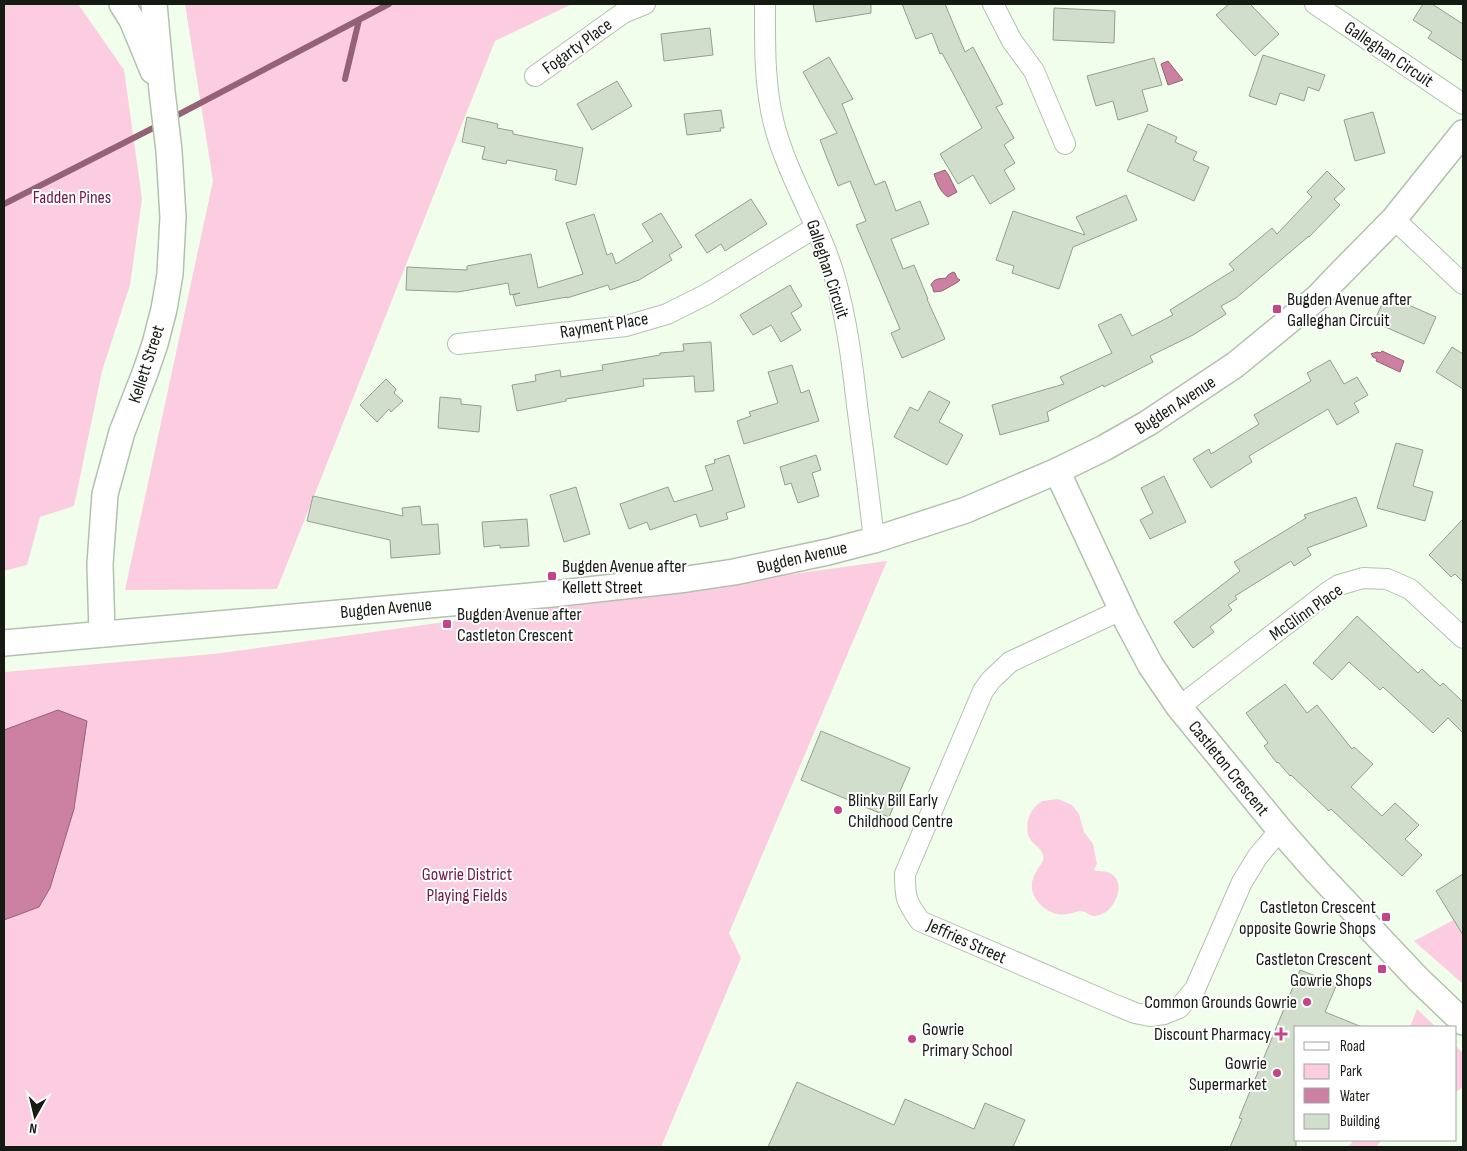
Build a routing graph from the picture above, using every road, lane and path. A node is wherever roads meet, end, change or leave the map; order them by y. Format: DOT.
graph roads {
  1 [pos="122,4"];
  2 [pos="154,4"];
  3 [pos="646,4"];
  4 [pos="765,4"];
  5 [pos="993,4"];
  6 [pos="1315,4"];
  7 [pos="535,76"];
  8 [pos="162,91"];
  9 [pos="1463,104"];
  10 [pos="1463,133"];
  11 [pos="1065,144"];
  12 [pos="1394,219"];
  13 [pos="816,227"];
  14 [pos="1463,284"];
  15 [pos="458,344"];
  16 [pos="1057,471"];
  17 [pos="874,540"];
  18 [pos="1122,610"];
  19 [pos="102,634"];
  20 [pos="1463,638"];
  21 [pos="4,643"];
  22 [pos="1179,707"];
  23 [pos="1280,830"];
  24 [pos="1462,1021"];
  1 -- 8 [label="street, Kellett Street"];
  2 -- 8 [label="street, Kellett Street"];
  3 -- 7 [label="street, Fogarty Place"];
  4 -- 13 [label="street, Galleghan Circuit"];
  5 -- 11 [label="street"];
  6 -- 9 [label="street, Galleghan Circuit"];
  8 -- 19 [label="street, Kellett Street"];
  10 -- 12 [label="street, Bugden Avenue"];
  12 -- 14 [label="street"];
  12 -- 16 [label="street, Bugden Avenue"];
  13 -- 15 [label="street, Rayment Place"];
  13 -- 17 [label="street, Galleghan Circuit"];
  16 -- 17 [label="street, Bugden Avenue"];
  16 -- 18 [label="street, Castleton Crescent"];
  17 -- 19 [label="street, Bugden Avenue"];
  18 -- 22 [label="street, Castleton Crescent"];
  18 -- 23 [label="street, Jeffries Street"];
  19 -- 21 [label="street, Bugden Avenue"];
  20 -- 22 [label="street, McGlinn Place"];
  22 -- 23 [label="street, Castleton Crescent"];
  23 -- 24 [label="street, Castleton Crescent"];
}
